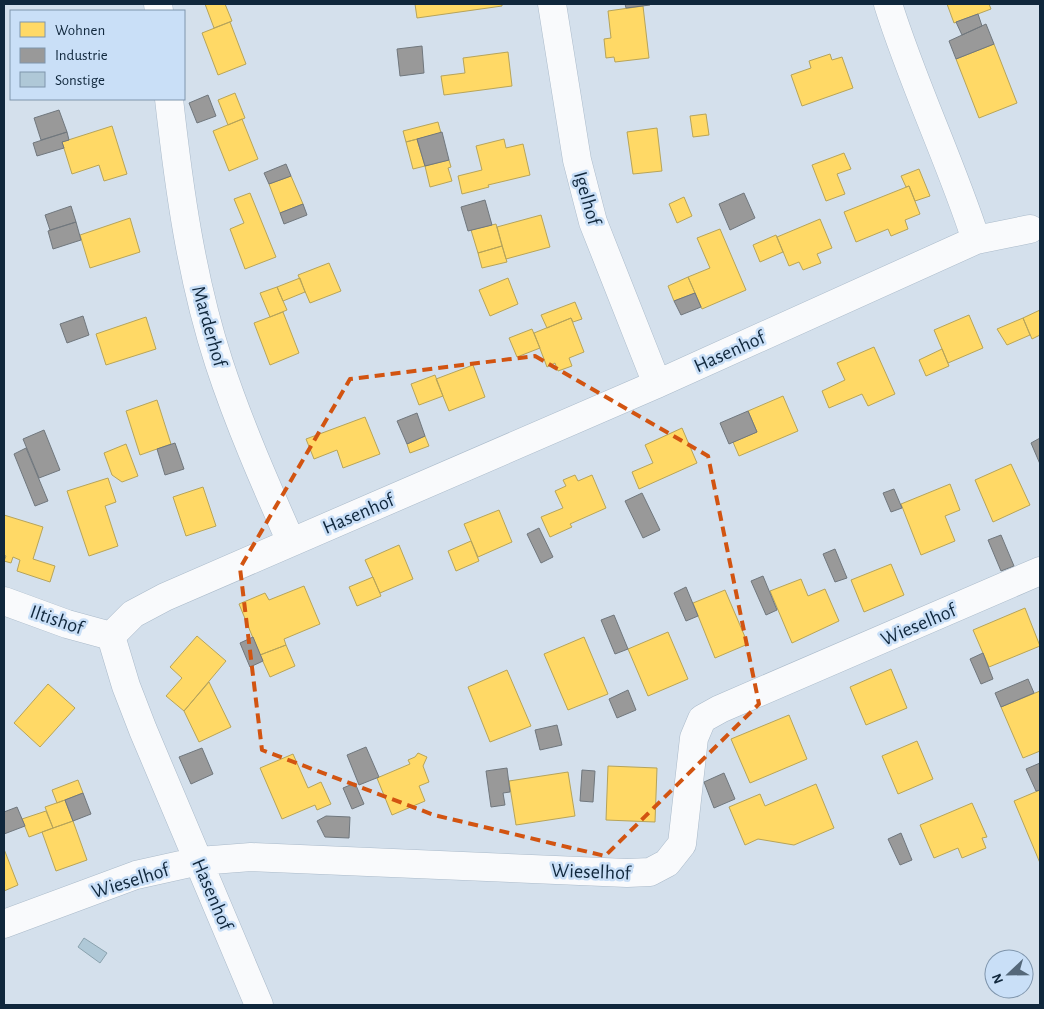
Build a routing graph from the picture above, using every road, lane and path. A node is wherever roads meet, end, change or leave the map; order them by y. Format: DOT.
graph roads {
  1 [pos="552,4"];
  2 [pos="888,4"];
  3 [pos="169,100"];
  4 [pos="1030,229"];
  5 [pos="976,240"];
  6 [pos="656,384"];
  7 [pos="291,542"];
  8 [pos="1040,572"];
  9 [pos="4,601"];
  10 [pos="111,636"];
  11 [pos="199,861"];
  12 [pos="4,924"];
  13 [pos="259,1005"];
  1 -- 6 [label="street, Igelhof"];
  2 -- 5 [label="street"];
  3 -- 7 [label="street, Marderhof"];
  4 -- 5 [label="street, Hasenhof"];
  5 -- 6 [label="street, Hasenhof"];
  6 -- 7 [label="street, Hasenhof"];
  7 -- 10 [label="street, Hasenhof"];
  8 -- 11 [label="street, Wieselhof"];
  9 -- 10 [label="street, Iltishof"];
  10 -- 11 [label="street, Hasenhof"];
  11 -- 12 [label="street, Wieselhof"];
  11 -- 13 [label="street, Hasenhof"];
}
